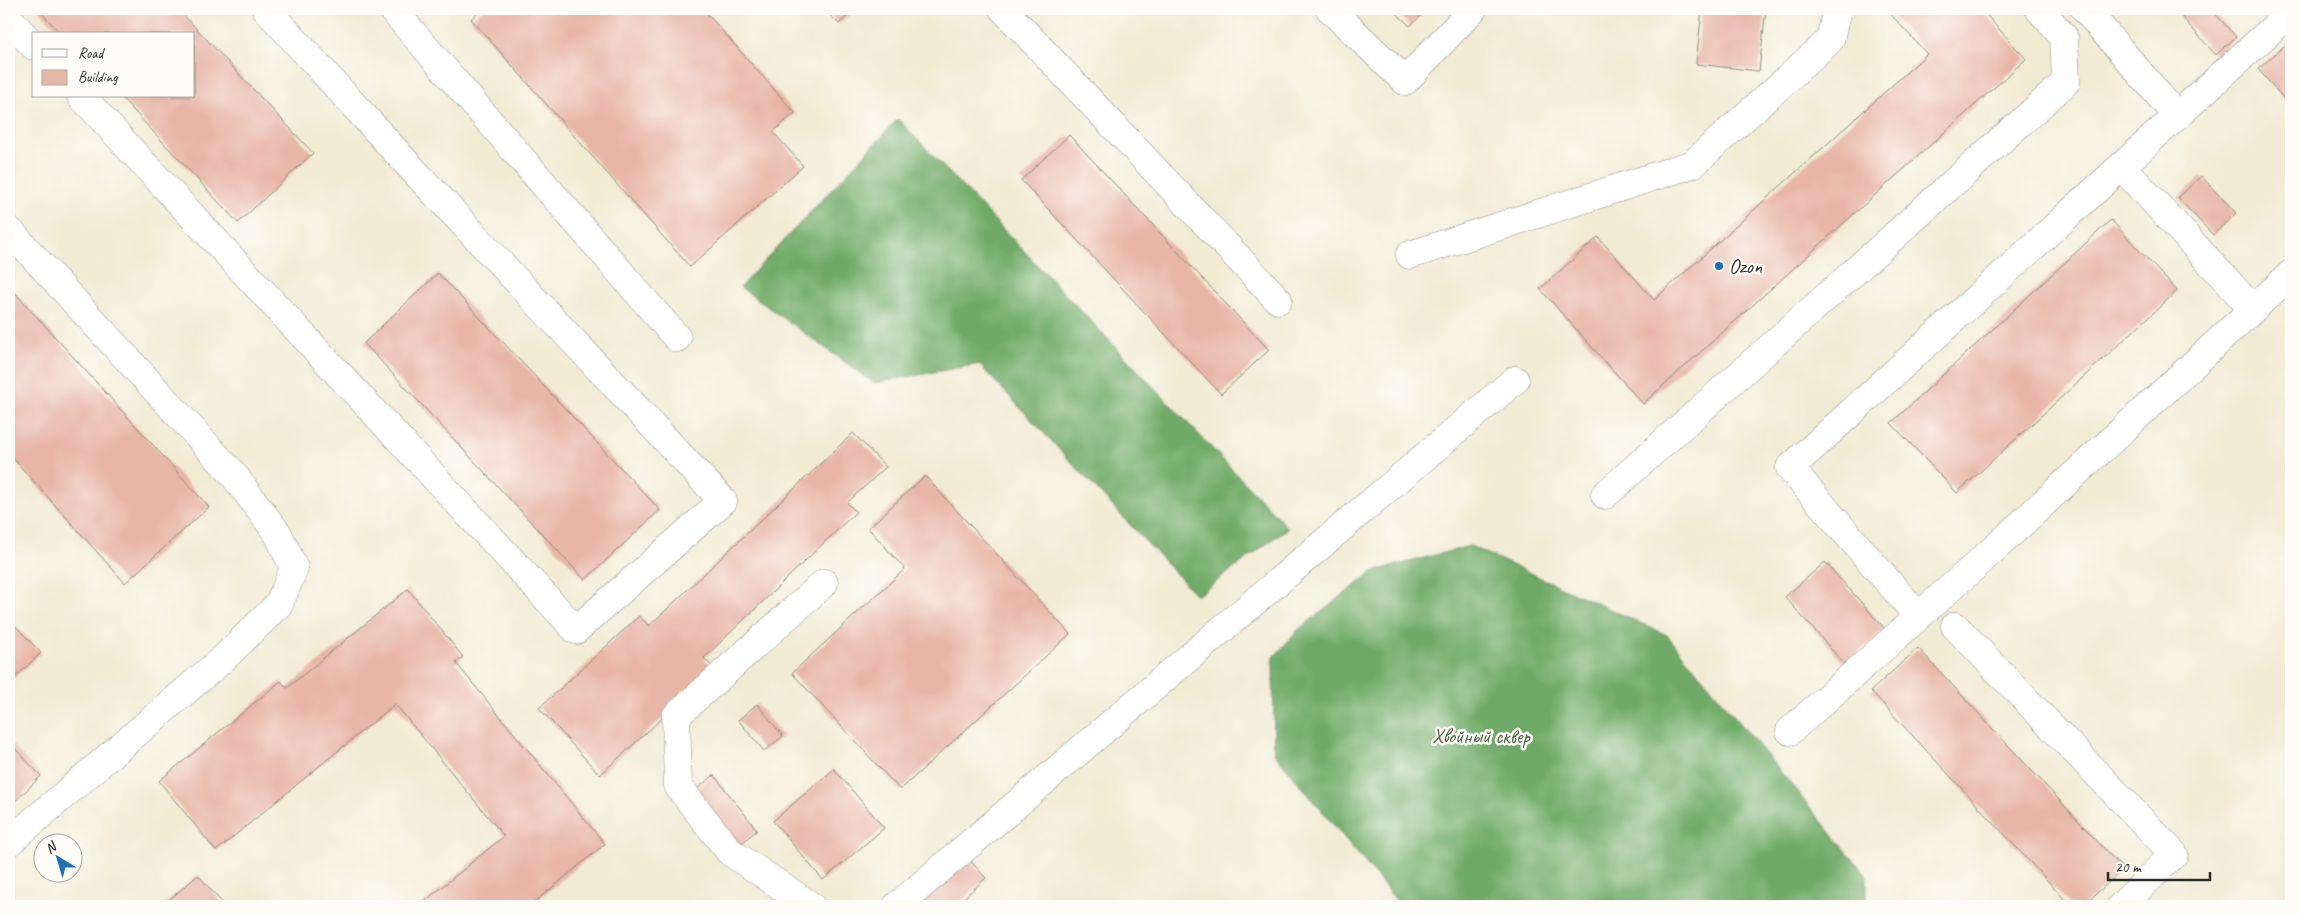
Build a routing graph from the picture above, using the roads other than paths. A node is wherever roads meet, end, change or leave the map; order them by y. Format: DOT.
graph roads {
  1 [pos="266,9"];
  2 [pos="392,9"];
  3 [pos="1003,9"];
  4 [pos="1330,9"];
  5 [pos="1473,9"];
  6 [pos="1837,9"];
  7 [pos="2039,9"];
  8 [pos="2085,9"];
  9 [pos="2291,12"];
  10 [pos="9,19"];
  11 [pos="32,44"];
  12 [pos="83,98"];
  13 [pos="2176,115"];
  14 [pos="2122,167"];
  15 [pos="9,230"];
  16 [pos="1410,255"];
  17 [pos="2291,274"];
  18 [pos="1278,300"];
  19 [pos="2253,309"];
  20 [pos="677,338"];
  21 [pos="1514,380"];
  22 [pos="1605,495"];
  23 [pos="824,583"];
  24 [pos="1918,616"];
  25 [pos="1955,626"];
  26 [pos="1790,731"];
  27 [pos="9,842"];
  28 [pos="811,906"];
  29 [pos="897,906"];
  30 [pos="2121,906"];
  1 -- 12 [label="lane"];
  2 -- 20 [label="lane"];
  3 -- 18 [label="lane"];
  4 -- 5 [label="lane"];
  6 -- 16 [label="lane"];
  7 -- 22 [label="lane"];
  8 -- 13 [label="lane"];
  9 -- 13 [label="lane"];
  10 -- 11 [label="lane"];
  13 -- 14 [label="lane"];
  14 -- 19 [label="lane"];
  14 -- 24 [label="lane"];
  15 -- 27 [label="lane"];
  17 -- 19 [label="lane"];
  19 -- 24 [label="lane"];
  21 -- 29 [label="lane"];
  23 -- 28 [label="lane"];
  24 -- 26 [label="lane"];
  25 -- 30 [label="lane"];
}
